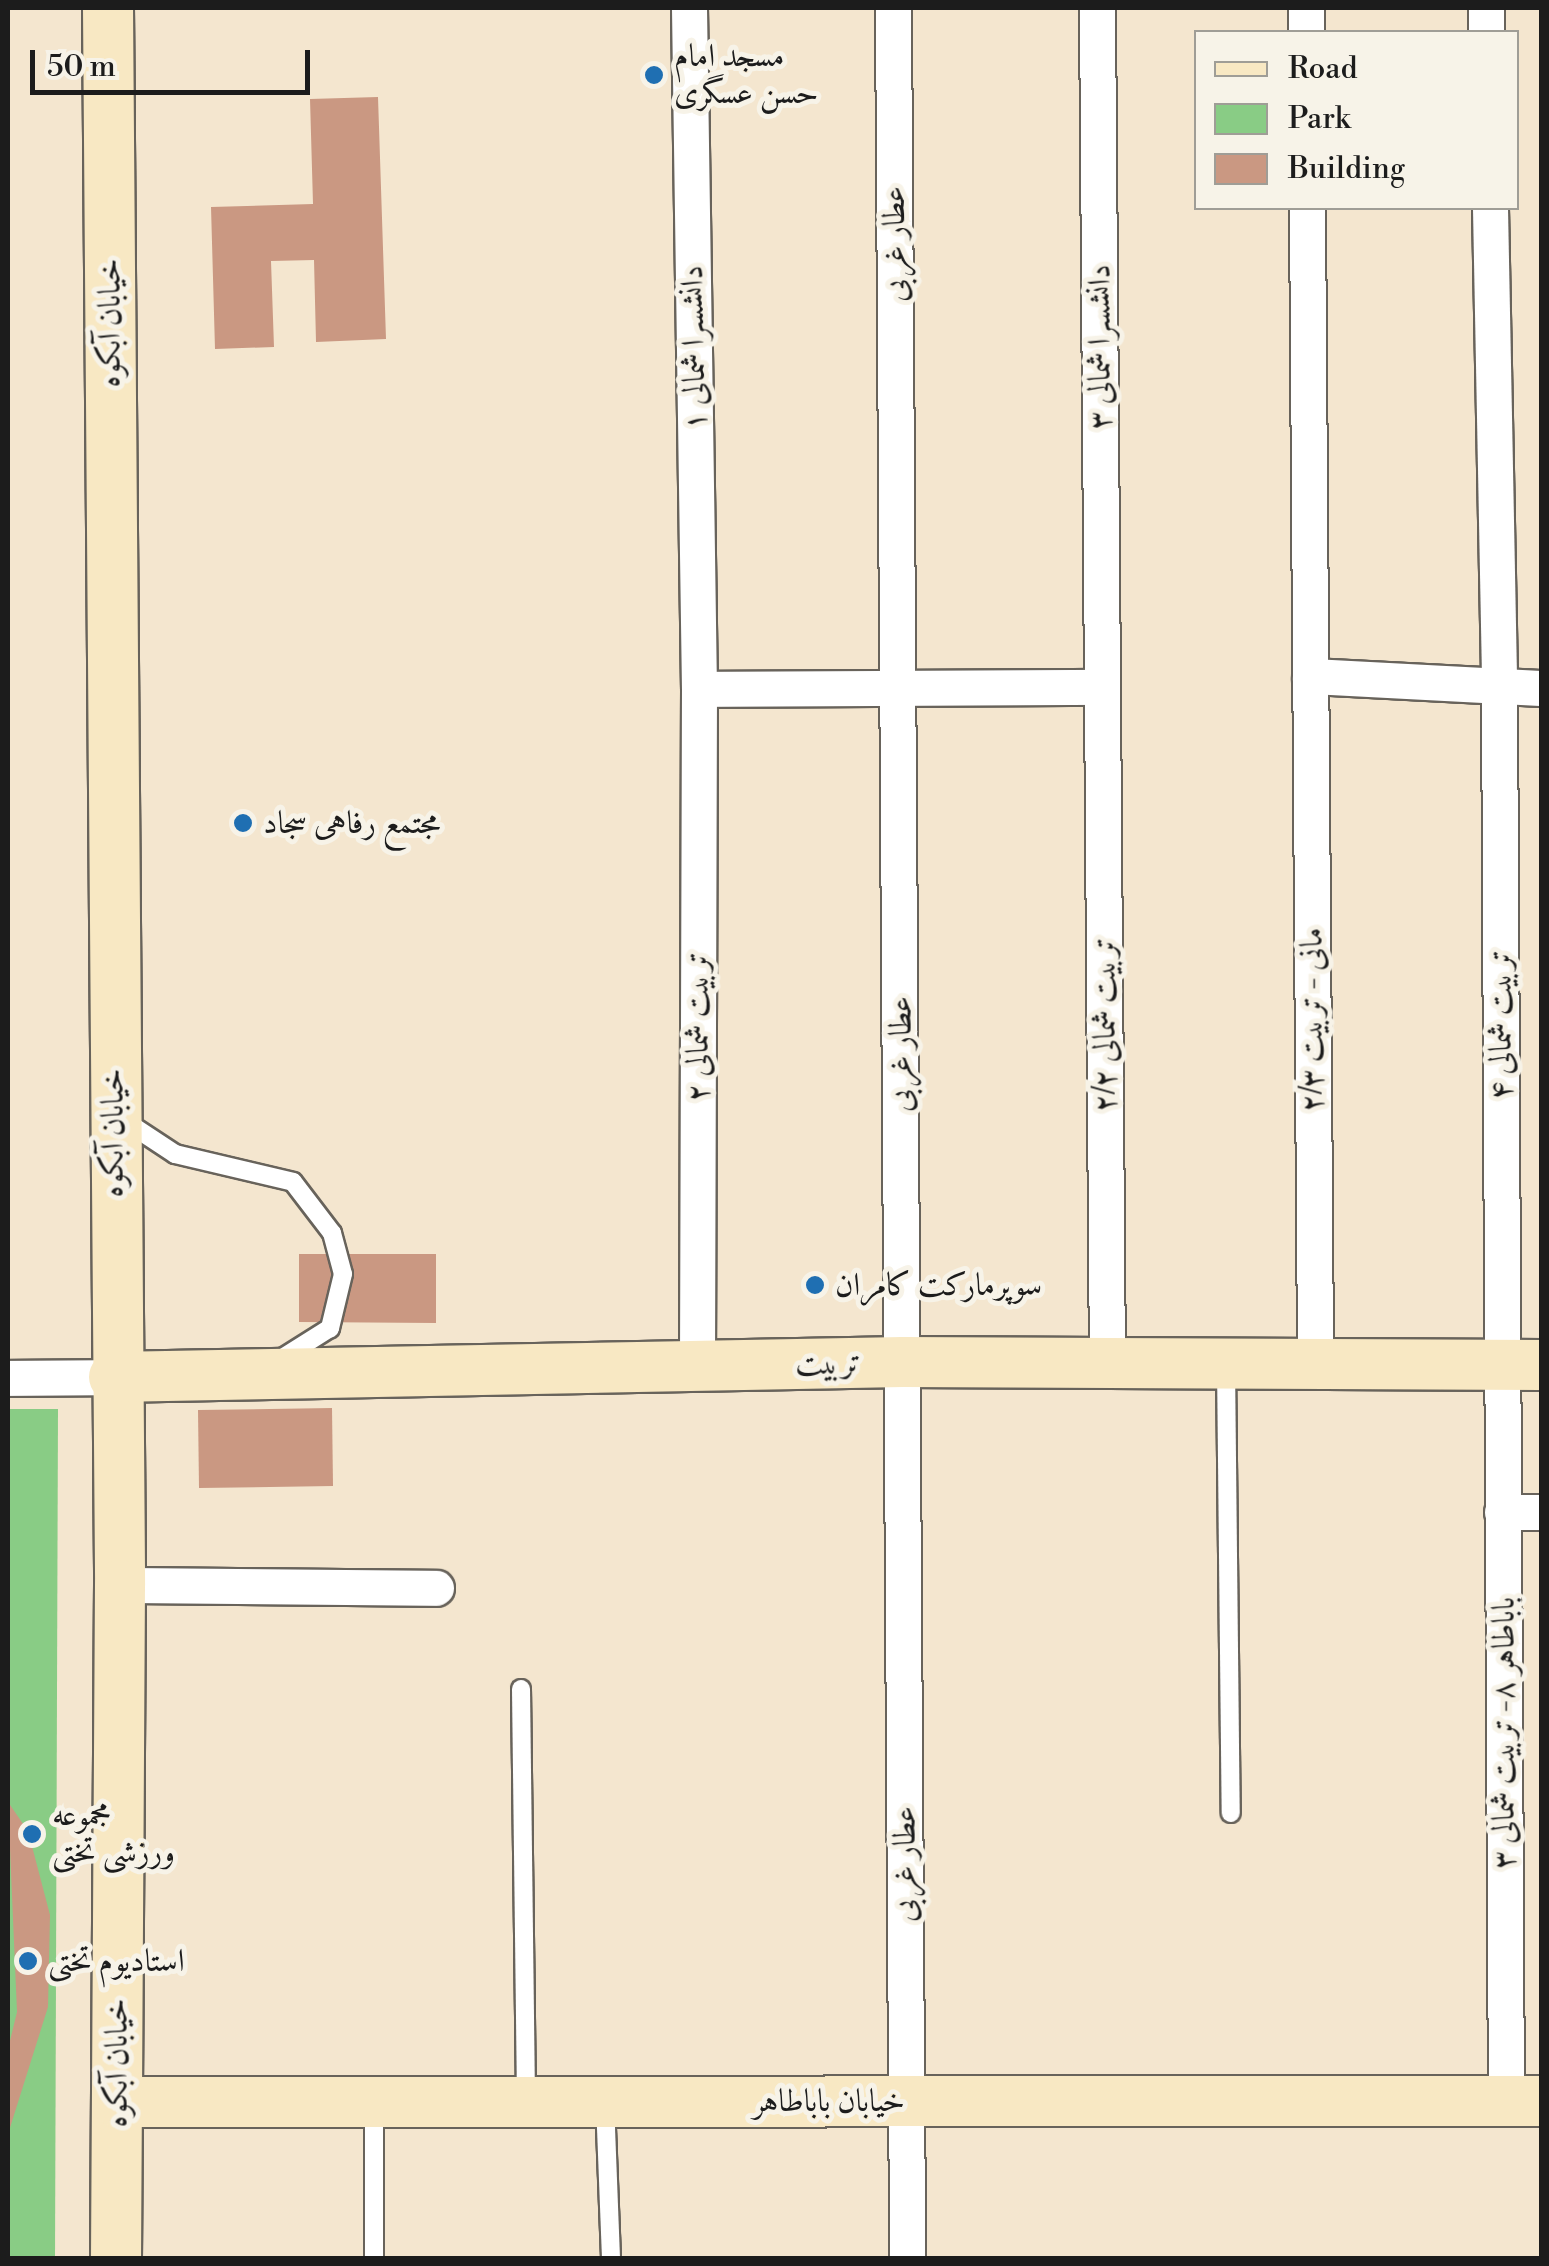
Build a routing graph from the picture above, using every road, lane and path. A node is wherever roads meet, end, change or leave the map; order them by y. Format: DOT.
graph roads {
  1 [pos="108,8"];
  2 [pos="689,8"];
  3 [pos="893,8"];
  4 [pos="1097,8"];
  5 [pos="1307,210"];
  6 [pos="1490,210"];
  7 [pos="1310,676"];
  8 [pos="1499,686"];
  9 [pos="1102,687"];
  10 [pos="900,688"];
  11 [pos="1542,688"];
  12 [pos="699,689"];
  13 [pos="113,1114"];
  14 [pos="903,1362"];
  15 [pos="1107,1364"];
  16 [pos="1226,1364"];
  17 [pos="1314,1364"];
  18 [pos="1522,1365"];
  19 [pos="697,1366"];
  20 [pos="114,1377"];
  21 [pos="8,1378"];
  22 [pos="1502,1512"];
  23 [pos="1542,1512"];
  24 [pos="120,1586"];
  25 [pos="436,1588"];
  26 [pos="522,1689"];
  27 [pos="1230,1814"];
  28 [pos="1524,2100"];
  29 [pos="906,2101"];
  30 [pos="117,2102"];
  31 [pos="374,2102"];
  32 [pos="526,2102"];
  33 [pos="606,2102"];
  34 [pos="116,2258"];
  35 [pos="374,2258"];
  36 [pos="611,2258"];
  37 [pos="907,2258"];
  1 -- 13 [label="street, خیابان آبکوه"];
  2 -- 12 [label="street, دانشسرا شمالی ۱"];
  3 -- 10 [label="street, عطار غربی"];
  4 -- 9 [label="street, دانشسرا شمالی ۳"];
  5 -- 7 [label="street, مانی - تربیت ۲/۳"];
  6 -- 8 [label="street, تربیت شمالی ۴"];
  7 -- 8 [label="street"];
  7 -- 17 [label="street, مانی - تربیت ۲/۳"];
  8 -- 11 [label="street"];
  8 -- 18 [label="street, تربیت شمالی ۴"];
  9 -- 10 [label="street"];
  9 -- 15 [label="street, تربیت شمالی ۲/۲"];
  10 -- 12 [label="street"];
  10 -- 14 [label="street, عطار غربی"];
  12 -- 19 [label="street, تربیت شمالی ۲"];
  13 -- 20 [label="street, خیابان آبکوه"];
  13 -- 20 [label="lane"];
  14 -- 15 [label="street, تربیت"];
  14 -- 19 [label="street, تربیت"];
  14 -- 29 [label="street, عطار غربی"];
  15 -- 16 [label="street, تربیت"];
  16 -- 17 [label="street, تربیت"];
  16 -- 27 [label="lane"];
  17 -- 18 [label="street, تربیت"];
  18 -- 22 [label="street, باباطاهر ۸- تربیت شمالی ۳"];
  19 -- 20 [label="street, تربیت"];
  20 -- 21 [label="street"];
  20 -- 24 [label="street, خیابان آبکوه"];
  22 -- 23 [label="street"];
  22 -- 28 [label="street, باباطاهر ۸- تربیت شمالی ۳"];
  24 -- 25 [label="street"];
  24 -- 30 [label="street, خیابان آبکوه"];
  26 -- 32 [label="lane"];
  28 -- 29 [label="street, خیابان باباطاهر"];
  29 -- 33 [label="street, خیابان باباطاهر"];
  29 -- 37 [label="street, عطار غربی"];
  30 -- 31 [label="street, خیابان باباطاهر"];
  30 -- 34 [label="street, خیابان آبکوه"];
  31 -- 32 [label="street, خیابان باباطاهر"];
  31 -- 35 [label="lane"];
  32 -- 33 [label="street, خیابان باباطاهر"];
  33 -- 36 [label="lane"];
}
